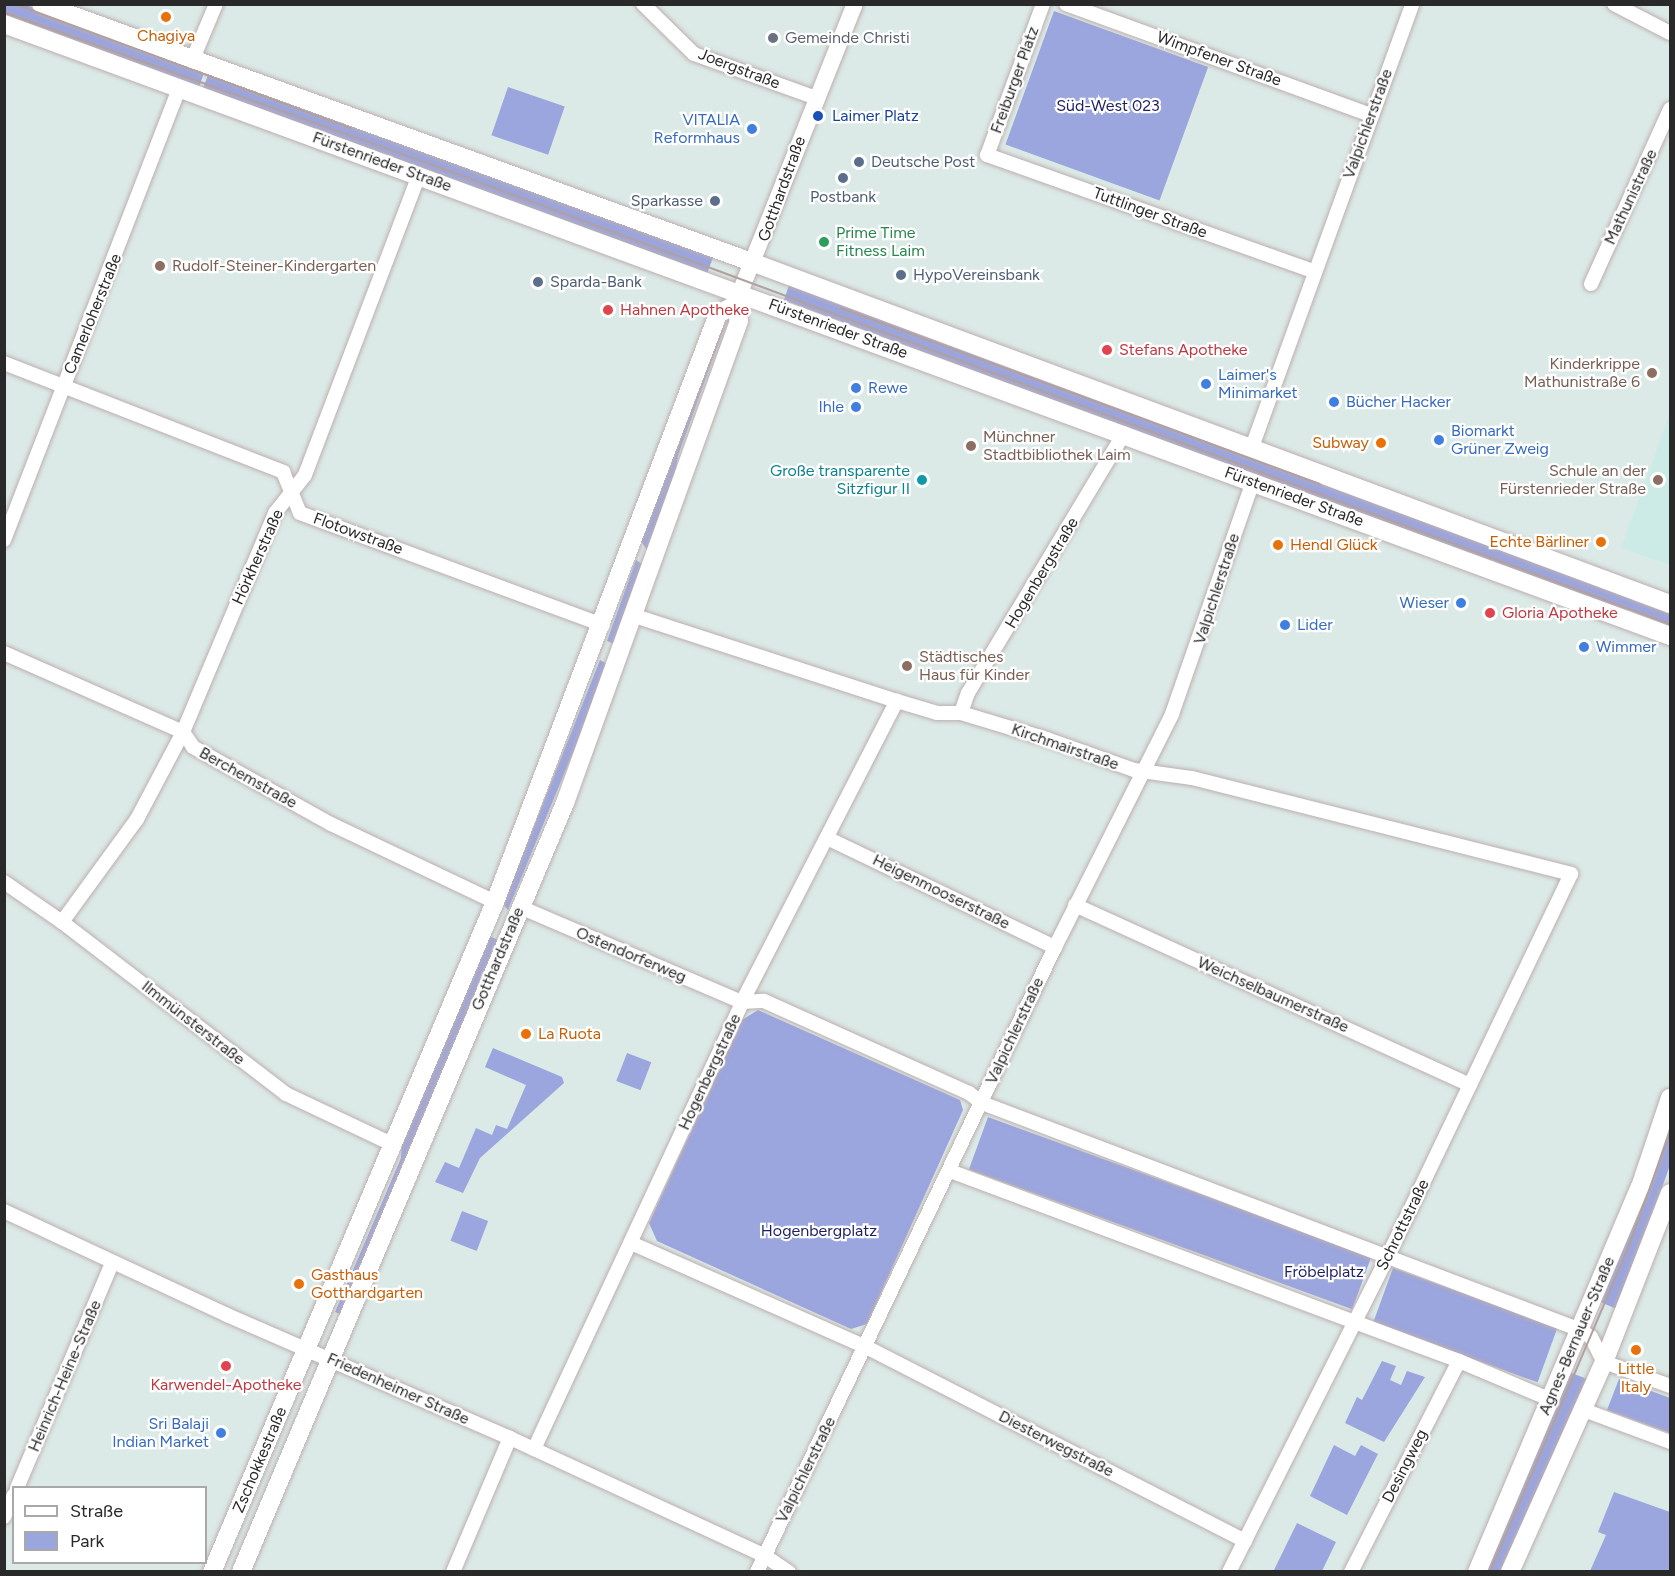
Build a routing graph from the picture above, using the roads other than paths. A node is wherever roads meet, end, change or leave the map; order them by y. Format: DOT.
graph roads {
  1 [pos="41,4"];
  2 [pos="216,4"];
  3 [pos="643,4"];
  4 [pos="855,4"];
  5 [pos="1043,4"];
  6 [pos="1066,4"];
  7 [pos="1412,4"];
  8 [pos="1614,4"];
  9 [pos="4,24"];
  10 [pos="1671,33"];
  11 [pos="192,61"];
  12 [pos="179,88"];
  13 [pos="816,98"];
  14 [pos="1671,109"];
  15 [pos="1371,115"];
  16 [pos="987,155"];
  17 [pos="419,175"];
  18 [pos="754,263"];
  19 [pos="1313,271"];
  20 [pos="1590,284"];
  21 [pos="738,299"];
  22 [pos="4,363"];
  23 [pos="65,386"];
  24 [pos="1124,433"];
  25 [pos="1252,447"];
  26 [pos="1253,482"];
  27 [pos="291,493"];
  28 [pos="4,540"];
  29 [pos="632,544"];
  30 [pos="656,555"];
  31 [pos="1671,604"];
  32 [pos="635,616"];
  33 [pos="603,625"];
  34 [pos="1671,636"];
  35 [pos="4,653"];
  36 [pos="897,701"];
  37 [pos="961,712"];
  38 [pos="183,732"];
  39 [pos="1145,769"];
  40 [pos="827,837"];
  41 [pos="1571,874"];
  42 [pos="4,882"];
  43 [pos="495,902"];
  44 [pos="1076,906"];
  45 [pos="520,907"];
  46 [pos="62,922"];
  47 [pos="1054,947"];
  48 [pos="742,1002"];
  49 [pos="1470,1085"];
  50 [pos="1671,1098"];
  51 [pos="982,1103"];
  52 [pos="394,1145"];
  53 [pos="950,1171"];
  54 [pos="1671,1193"];
  55 [pos="4,1211"];
  56 [pos="631,1243"];
  57 [pos="1388,1256"];
  58 [pos="112,1263"];
  59 [pos="1354,1323"];
  60 [pos="1578,1329"];
  61 [pos="866,1347"];
  62 [pos="307,1349"];
  63 [pos="330,1359"];
  64 [pos="1459,1361"];
  65 [pos="1604,1362"];
  66 [pos="1671,1386"];
  67 [pos="1550,1399"];
  68 [pos="1581,1409"];
  69 [pos="510,1438"];
  70 [pos="1671,1442"];
  71 [pos="534,1449"];
  72 [pos="16,1486"];
  73 [pos="12,1499"];
  74 [pos="4,1517"];
  75 [pos="1245,1540"];
  76 [pos="765,1556"];
  77 [pos="212,1572"];
  78 [pos="241,1572"];
  79 [pos="453,1572"];
  80 [pos="757,1572"];
  81 [pos="789,1572"];
  82 [pos="1228,1572"];
  83 [pos="1351,1572"];
  84 [pos="1477,1572"];
  85 [pos="1510,1572"];
  1 -- 11 [label="main road, Fürstenrieder Straße"];
  2 -- 11 [label="street"];
  3 -- 13 [label="street, Joergstraße"];
  4 -- 13 [label="street, Gotthardstraße"];
  5 -- 16 [label="street, Freiburger Platz"];
  6 -- 15 [label="street, Wimpfener Straße"];
  7 -- 15 [label="street, Valpichlerstraße"];
  8 -- 10 [label="street"];
  9 -- 12 [label="main road, Fürstenrieder Straße"];
  11 -- 18 [label="main road, Fürstenrieder Straße"];
  12 -- 17 [label="main road, Fürstenrieder Straße"];
  12 -- 23 [label="street, Camerloherstraße"];
  13 -- 18 [label="street, Gotthardstraße"];
  14 -- 20 [label="street, Mathunistraße"];
  15 -- 19 [label="street, Valpichlerstraße"];
  16 -- 19 [label="street, Tuttlinger Straße"];
  17 -- 21 [label="main road, Fürstenrieder Straße"];
  17 -- 27 [label="street, Hörkherstraße"];
  18 -- 21 [label="street, Gotthardstraße"];
  18 -- 25 [label="main road, Fürstenrieder Straße"];
  19 -- 25 [label="street, Valpichlerstraße"];
  21 -- 24 [label="main road, Fürstenrieder Straße"];
  21 -- 29 [label="main road, Gotthardstraße"];
  21 -- 30 [label="main road, Gotthardstraße"];
  22 -- 23 [label="street, Flotowstraße"];
  23 -- 27 [label="street, Flotowstraße"];
  23 -- 28 [label="street, Camerloherstraße"];
  24 -- 26 [label="main road, Fürstenrieder Straße"];
  24 -- 37 [label="street, Hogenbergstraße"];
  25 -- 31 [label="main road, Fürstenrieder Straße"];
  26 -- 34 [label="main road, Fürstenrieder Straße"];
  26 -- 39 [label="street, Valpichlerstraße"];
  27 -- 33 [label="street, Flotowstraße"];
  27 -- 38 [label="street, Hörkherstraße"];
  29 -- 30 [label="main road"];
  29 -- 33 [label="main road, Gotthardstraße"];
  30 -- 32 [label="main road, Gotthardstraße"];
  32 -- 36 [label="street, Kirchmairstraße"];
  32 -- 45 [label="main road, Gotthardstraße"];
  33 -- 43 [label="main road, Gotthardstraße"];
  35 -- 38 [label="street, Berchemstraße"];
  36 -- 37 [label="street, Kirchmairstraße"];
  36 -- 40 [label="street, Hogenbergstraße"];
  37 -- 39 [label="street, Kirchmairstraße"];
  38 -- 43 [label="street, Berchemstraße"];
  38 -- 46 [label="street, Hörkherstraße"];
  39 -- 41 [label="street, Kirchmairstraße"];
  39 -- 44 [label="street, Valpichlerstraße"];
  40 -- 47 [label="street, Heigenmooserstraße"];
  40 -- 48 [label="street, Hogenbergstraße"];
  41 -- 49 [label="street, Schrottstraße"];
  42 -- 46 [label="street, Ilmmünsterstraße"];
  43 -- 52 [label="main road, Gotthardstraße"];
  44 -- 47 [label="street, Valpichlerstraße"];
  44 -- 49 [label="street, Weichselbaumerstraße"];
  45 -- 48 [label="street, Ostendorferweg"];
  45 -- 63 [label="main road, Gotthardstraße"];
  46 -- 52 [label="street, Ilmmünsterstraße"];
  47 -- 51 [label="street, Valpichlerstraße"];
  48 -- 51 [label="street"];
  48 -- 56 [label="street, Hogenbergstraße"];
  49 -- 57 [label="street, Schrottstraße"];
  50 -- 60 [label="main road, Agnes-Bernauer-Straße"];
  51 -- 53 [label="street, Valpichlerstraße"];
  51 -- 57 [label="street"];
  52 -- 62 [label="main road, Gotthardstraße"];
  53 -- 59 [label="street"];
  53 -- 61 [label="street, Valpichlerstraße"];
  54 -- 65 [label="main road, Agnes-Bernauer-Straße"];
  55 -- 58 [label="street, Friedenheimer Straße"];
  56 -- 61 [label="street"];
  56 -- 71 [label="street, Hogenbergstraße"];
  57 -- 59 [label="street, Schrottstraße"];
  57 -- 60 [label="street"];
  58 -- 62 [label="street, Friedenheimer Straße"];
  58 -- 72 [label="street, Heinrich-Heine-Straße"];
  59 -- 64 [label="street"];
  59 -- 75 [label="street, Schrottstraße"];
  60 -- 65 [label="street"];
  60 -- 67 [label="main road, Agnes-Bernauer-Straße"];
  61 -- 75 [label="street, Diesterwegstraße"];
  61 -- 76 [label="street, Valpichlerstraße"];
  62 -- 63 [label="street, Friedenheimer Straße"];
  62 -- 77 [label="main road, Zschokkestraße"];
  63 -- 69 [label="street, Friedenheimer Straße"];
  63 -- 78 [label="main road, Zschokkestraße"];
  64 -- 67 [label="street"];
  64 -- 83 [label="street, Desingweg"];
  65 -- 66 [label="street"];
  65 -- 68 [label="main road, Agnes-Bernauer-Straße"];
  67 -- 84 [label="main road, Agnes-Bernauer-Straße"];
  68 -- 70 [label="street"];
  68 -- 85 [label="main road, Agnes-Bernauer-Straße"];
  69 -- 71 [label="street, Friedenheimer Straße"];
  69 -- 79 [label="street"];
  71 -- 76 [label="street, Friedenheimer Straße"];
  73 -- 74 [label="street"];
  75 -- 82 [label="street, Schrottstraße"];
  76 -- 80 [label="street, Valpichlerstraße"];
  76 -- 81 [label="street, Friedenheimer Straße"];
}
